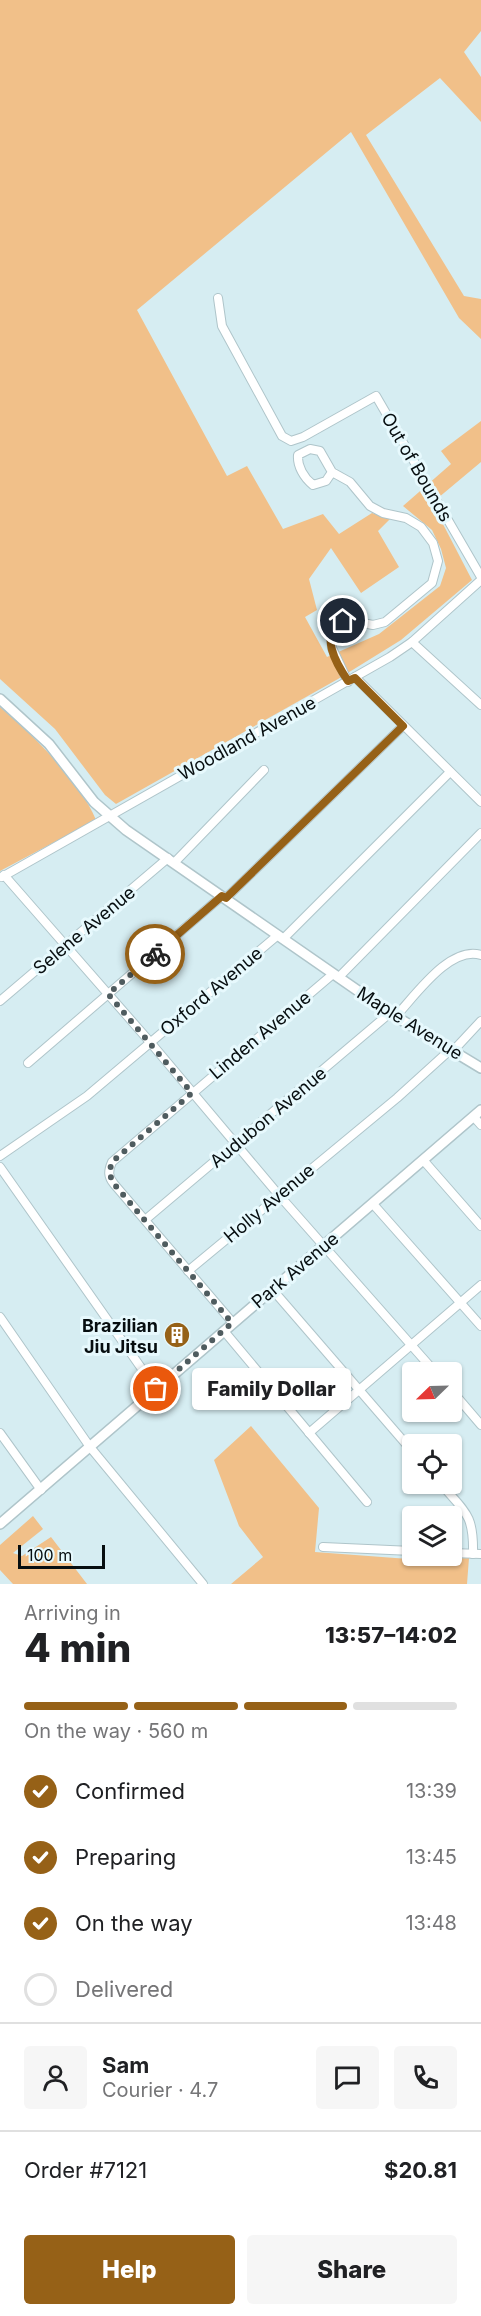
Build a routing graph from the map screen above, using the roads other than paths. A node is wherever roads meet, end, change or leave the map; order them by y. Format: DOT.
graph roads {
  1 [pos="218,298"];
  2 [pos="332,472"];
  3 [pos="481,578"];
  4 [pos="412,642"];
  5 [pos="351,680"];
  6 [pos="0,699"];
  7 [pos="481,705"];
  8 [pos="403,726"];
  9 [pos="264,770"];
  10 [pos="450,772"];
  11 [pos="481,802"];
  12 [pos="109,816"];
  13 [pos="481,833"];
  14 [pos="171,860"];
  15 [pos="2,876"];
  16 [pos="224,897"];
  17 [pos="281,937"];
  18 [pos="64,946"];
  19 [pos="481,955"];
  20 [pos="336,975"];
  21 [pos="108,994"];
  22 [pos="2,996"];
  23 [pos="393,1015"];
  24 [pos="481,1022"];
  25 [pos="150,1042"];
  26 [pos="452,1051"];
  27 [pos="28,1063"];
  28 [pos="481,1068"];
  29 [pos="192,1093"];
  30 [pos="477,1113"];
  31 [pos="481,1125"];
  32 [pos="237,1145"];
  33 [pos="0,1155"];
  34 [pos="424,1161"];
  35 [pos="0,1167"];
  36 [pos="278,1194"];
  37 [pos="373,1204"];
  38 [pos="145,1220"];
  39 [pos="481,1226"];
  40 [pos="324,1247"];
  41 [pos="188,1271"];
  42 [pos="481,1285"];
  43 [pos="272,1288"];
  44 [pos="460,1303"];
  45 [pos="0,1317"];
  46 [pos="232,1323"];
  47 [pos="481,1326"];
  48 [pos="224,1331"];
  49 [pos="412,1345"];
  50 [pos="426,1362"];
  51 [pos="156,1389"];
  52 [pos="360,1390"];
  53 [pos="462,1403"];
  54 [pos="481,1425"];
  55 [pos="0,1433"];
  56 [pos="309,1433"];
  57 [pos="402,1439"];
  58 [pos="90,1447"];
  59 [pos="41,1490"];
  60 [pos="450,1494"];
  61 [pos="367,1502"];
  62 [pos="0,1524"];
  63 [pos="323,1547"];
  64 [pos="402,1551"];
  65 [pos="462,1553"];
  66 [pos="477,1554"];
  67 [pos="203,1584"];
  1 -- 3 [label="street, Out of Bounds"];
  2 -- 2 [label="street"];
  2 -- 5 [label="street"];
  3 -- 4 [label="street, Woodland Avenue"];
  4 -- 5 [label="street, Woodland Avenue"];
  4 -- 7 [label="street"];
  5 -- 8 [label="street"];
  5 -- 12 [label="street, Woodland Avenue"];
  6 -- 12 [label="main road, Maple Avenue"];
  8 -- 10 [label="street"];
  8 -- 16 [label="street"];
  9 -- 14 [label="street, Selene Avenue"];
  10 -- 11 [label="street"];
  10 -- 17 [label="street, Oxford Avenue"];
  12 -- 14 [label="main road, Maple Avenue"];
  12 -- 15 [label="street, Woodland Avenue"];
  13 -- 20 [label="street, Linden Avenue"];
  14 -- 16 [label="main road, Maple Avenue"];
  14 -- 18 [label="street, Selene Avenue"];
  15 -- 18 [label="street"];
  16 -- 17 [label="main road, Maple Avenue"];
  16 -- 21 [label="street"];
  17 -- 20 [label="main road, Maple Avenue"];
  17 -- 25 [label="street, Oxford Avenue"];
  18 -- 21 [label="street"];
  18 -- 22 [label="street, Selene Avenue"];
  19 -- 23 [label="street, Audubon Avenue"];
  20 -- 23 [label="main road, Maple Avenue"];
  20 -- 29 [label="street, Linden Avenue"];
  21 -- 25 [label="street"];
  21 -- 27 [label="street"];
  23 -- 26 [label="main road, Maple Avenue"];
  23 -- 32 [label="street, Audubon Avenue"];
  24 -- 26 [label="street"];
  25 -- 29 [label="street"];
  25 -- 33 [label="street, Oxford Avenue"];
  26 -- 28 [label="main road, Maple Avenue"];
  26 -- 36 [label="street, Holly Avenue"];
  29 -- 32 [label="street"];
  29 -- 38 [label="street, Linden Avenue"];
  30 -- 31 [label="street"];
  30 -- 34 [label="main road, Park Avenue"];
  32 -- 36 [label="street"];
  32 -- 38 [label="street, Audubon Avenue"];
  34 -- 37 [label="main road, Park Avenue"];
  34 -- 39 [label="street"];
  35 -- 51 [label="street"];
  36 -- 40 [label="street"];
  36 -- 41 [label="street, Holly Avenue"];
  37 -- 40 [label="main road, Park Avenue"];
  37 -- 44 [label="street"];
  38 -- 41 [label="street"];
  40 -- 43 [label="main road, Park Avenue"];
  40 -- 49 [label="street"];
  41 -- 46 [label="street"];
  42 -- 44 [label="street"];
  43 -- 46 [label="main road, Park Avenue"];
  43 -- 52 [label="street"];
  44 -- 47 [label="street"];
  44 -- 49 [label="street"];
  45 -- 58 [label="street"];
  46 -- 48 [label="main road, Park Avenue"];
  48 -- 51 [label="main road, Park Avenue"];
  48 -- 56 [label="street"];
  49 -- 50 [label="street"];
  49 -- 52 [label="street"];
  51 -- 58 [label="main road, Park Avenue"];
  52 -- 56 [label="street"];
  52 -- 57 [label="street"];
  53 -- 54 [label="street"];
  55 -- 59 [label="street"];
  56 -- 61 [label="street"];
  58 -- 59 [label="main road, Park Avenue"];
  58 -- 67 [label="street"];
  59 -- 62 [label="main road, Park Avenue"];
  60 -- 66 [label="street"];
  63 -- 64 [label="street"];
  65 -- 66 [label="street"];
}
